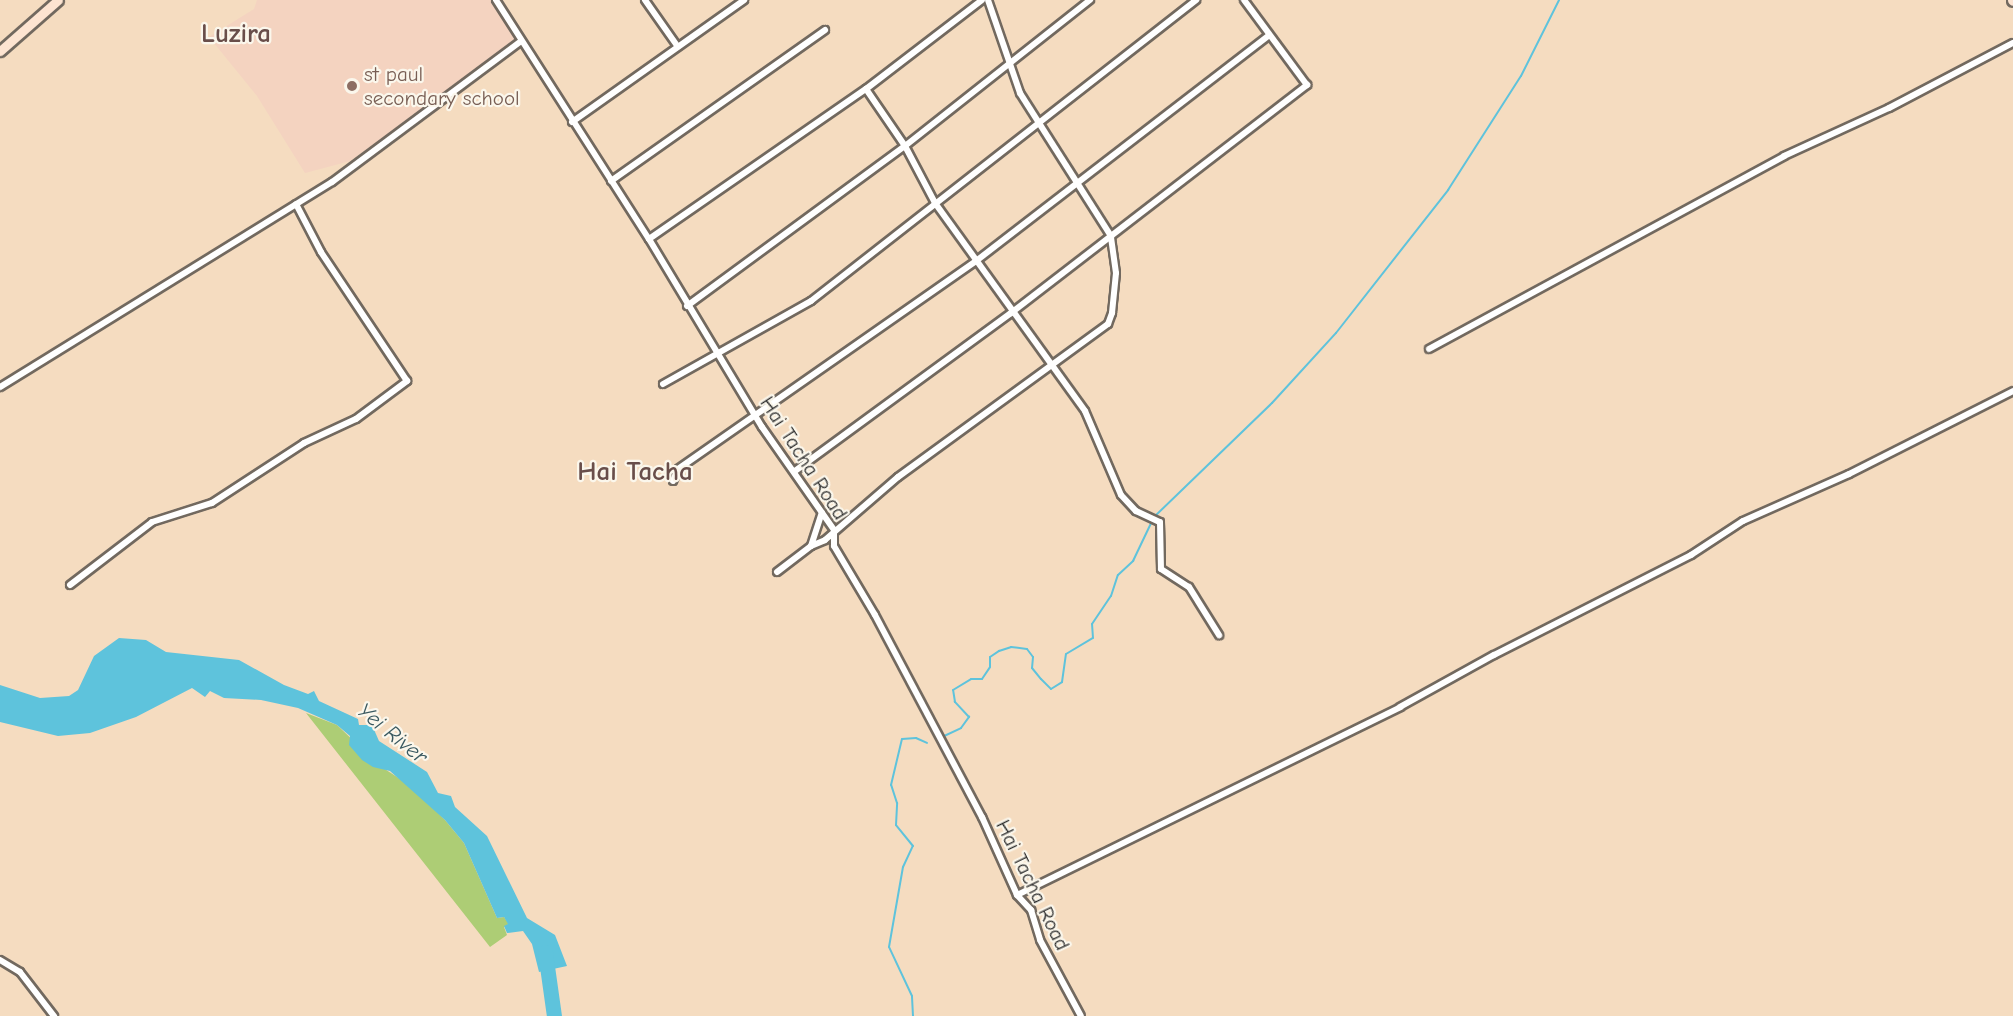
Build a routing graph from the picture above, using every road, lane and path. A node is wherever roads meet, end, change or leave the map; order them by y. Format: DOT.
graph roads {
  1 [pos="58,0"];
  2 [pos="496,0"];
  3 [pos="645,0"];
  4 [pos="744,0"];
  5 [pos="982,0"];
  6 [pos="988,0"];
  7 [pos="1090,0"];
  8 [pos="1196,0"];
  9 [pos="1244,0"];
  10 [pos="825,30"];
  11 [pos="1269,35"];
  12 [pos="520,42"];
  13 [pos="2013,43"];
  14 [pos="678,47"];
  15 [pos="0,51"];
  16 [pos="1008,64"];
  17 [pos="866,89"];
  18 [pos="572,122"];
  19 [pos="1039,122"];
  20 [pos="905,146"];
  21 [pos="611,181"];
  22 [pos="1078,182"];
  23 [pos="935,203"];
  24 [pos="296,204"];
  25 [pos="1111,236"];
  26 [pos="649,239"];
  27 [pos="976,261"];
  28 [pos="687,306"];
  29 [pos="1011,313"];
  30 [pos="1429,349"];
  31 [pos="715,354"];
  32 [pos="1053,365"];
  33 [pos="663,384"];
  34 [pos="0,387"];
  35 [pos="2013,391"];
  36 [pos="757,417"];
  37 [pos="795,471"];
  38 [pos="673,481"];
  39 [pos="822,512"];
  40 [pos="834,530"];
  41 [pos="811,546"];
  42 [pos="777,572"];
  43 [pos="70,585"];
  44 [pos="1219,635"];
  45 [pos="1017,895"];
  46 [pos="0,960"];
  47 [pos="54,1016"];
  48 [pos="1081,1016"];
  1 -- 15 [label="street"];
  2 -- 12 [label="street, Hai Tacha Road"];
  3 -- 14 [label="street"];
  4 -- 14 [label="street"];
  5 -- 17 [label="street"];
  6 -- 16 [label="street"];
  7 -- 16 [label="street"];
  8 -- 19 [label="street"];
  9 -- 11 [label="street"];
  10 -- 21 [label="street"];
  11 -- 22 [label="street"];
  11 -- 25 [label="street"];
  12 -- 18 [label="street, Hai Tacha Road"];
  12 -- 24 [label="street"];
  13 -- 30 [label="street"];
  14 -- 18 [label="street"];
  16 -- 19 [label="street"];
  16 -- 20 [label="street"];
  17 -- 20 [label="street"];
  17 -- 26 [label="street"];
  18 -- 21 [label="street, Hai Tacha Road"];
  19 -- 22 [label="street"];
  19 -- 23 [label="street"];
  20 -- 23 [label="street"];
  20 -- 28 [label="street"];
  21 -- 26 [label="street, Hai Tacha Road"];
  22 -- 25 [label="street"];
  22 -- 27 [label="street"];
  23 -- 27 [label="street"];
  23 -- 31 [label="street"];
  24 -- 34 [label="street"];
  24 -- 43 [label="street"];
  25 -- 29 [label="street"];
  25 -- 32 [label="street"];
  26 -- 28 [label="street, Hai Tacha Road"];
  27 -- 29 [label="street"];
  27 -- 36 [label="street"];
  28 -- 31 [label="street, Hai Tacha Road"];
  29 -- 32 [label="street"];
  29 -- 37 [label="street"];
  31 -- 33 [label="street"];
  31 -- 36 [label="street, Hai Tacha Road"];
  32 -- 40 [label="street"];
  32 -- 44 [label="street"];
  35 -- 45 [label="street"];
  36 -- 37 [label="street, Hai Tacha Road"];
  36 -- 38 [label="street"];
  37 -- 39 [label="street, Hai Tacha Road"];
  39 -- 40 [label="street, Hai Tacha Road"];
  39 -- 41 [label="street"];
  40 -- 41 [label="street"];
  40 -- 45 [label="street, Hai Tacha Road"];
  41 -- 42 [label="street"];
  45 -- 48 [label="street, Hai Tacha Road"];
  46 -- 47 [label="street"];
}
